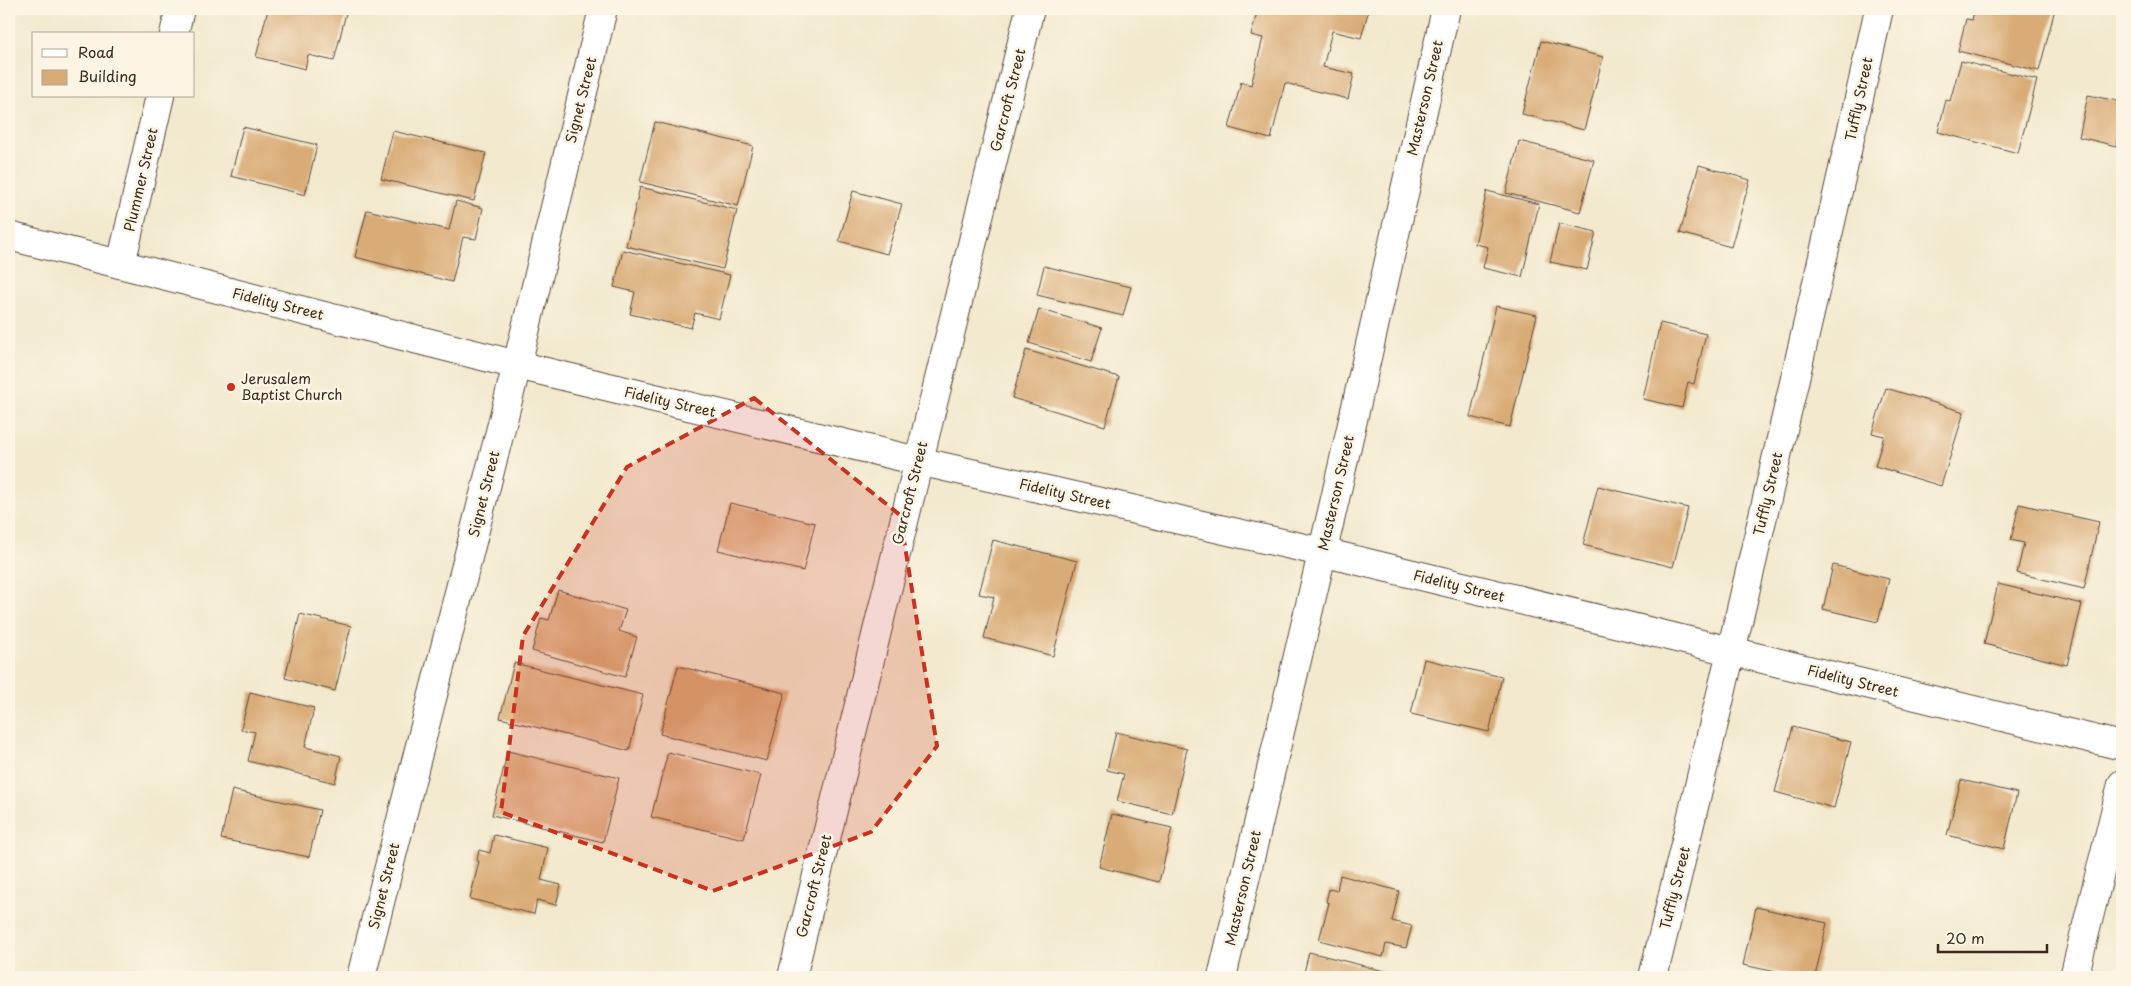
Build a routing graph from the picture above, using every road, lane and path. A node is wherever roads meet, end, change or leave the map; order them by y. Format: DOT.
graph roads {
  1 [pos="180,9"];
  2 [pos="604,9"];
  3 [pos="1030,9"];
  4 [pos="1446,9"];
  5 [pos="1879,9"];
  6 [pos="174,32"];
  7 [pos="160,98"];
  8 [pos="9,236"];
  9 [pos="121,264"];
  10 [pos="517,365"];
  11 [pos="918,461"];
  12 [pos="1322,552"];
  13 [pos="1730,652"];
  14 [pos="2122,746"];
  15 [pos="2122,784"];
  16 [pos="361,977"];
  17 [pos="792,977"];
  18 [pos="1222,977"];
  19 [pos="1653,977"];
  20 [pos="2074,977"];
  1 -- 6 [label="street"];
  2 -- 10 [label="street, Signet Street"];
  3 -- 11 [label="street, Garcroft Street"];
  4 -- 12 [label="street, Masterson Street"];
  5 -- 13 [label="street, Tuffly Street"];
  7 -- 9 [label="street, Plummer Street"];
  8 -- 9 [label="street, Fidelity Street"];
  9 -- 10 [label="street, Fidelity Street"];
  10 -- 11 [label="street, Fidelity Street"];
  10 -- 16 [label="street, Signet Street"];
  11 -- 12 [label="street, Fidelity Street"];
  11 -- 17 [label="street, Garcroft Street"];
  12 -- 13 [label="street, Fidelity Street"];
  12 -- 18 [label="street, Masterson Street"];
  13 -- 14 [label="street, Fidelity Street"];
  13 -- 19 [label="street, Tuffly Street"];
  15 -- 20 [label="street"];
}
